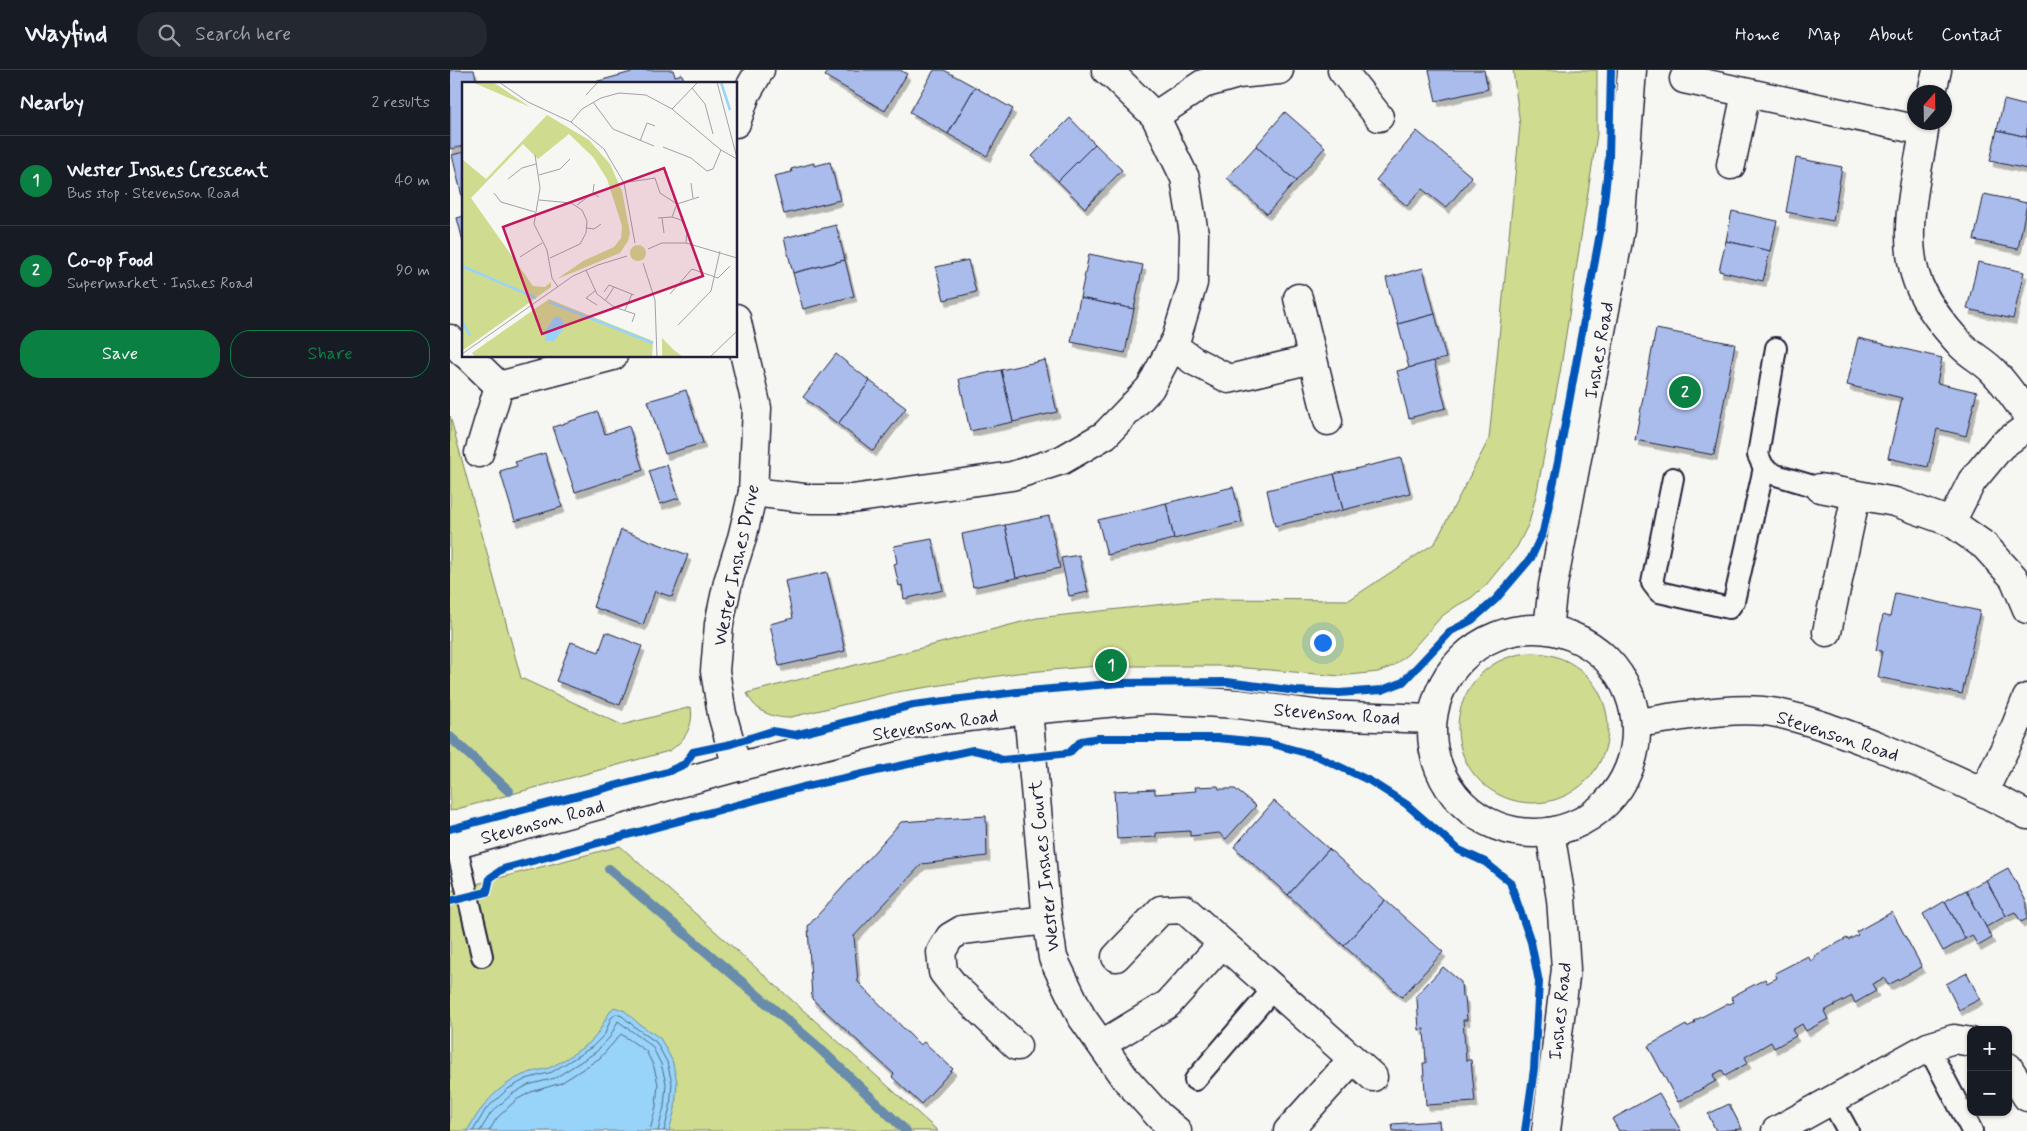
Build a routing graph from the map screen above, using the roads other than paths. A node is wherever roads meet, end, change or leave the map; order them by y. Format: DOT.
graph roads {
  1 [pos="760,70"];
  2 [pos="1106,70"];
  3 [pos="1279,70"];
  4 [pos="1342,70"];
  5 [pos="1632,70"];
  6 [pos="1937,70"];
  7 [pos="1684,79"];
  8 [pos="1934,85"];
  9 [pos="1746,92"];
  10 [pos="1155,116"];
  11 [pos="738,117"];
  12 [pos="1378,117"];
  13 [pos="1907,123"];
  14 [pos="1925,130"];
  15 [pos="1731,165"];
  16 [pos="1298,298"];
  17 [pos="738,332"];
  18 [pos="450,339"];
  19 [pos="1173,346"];
  20 [pos="1776,348"];
  21 [pos="462,350"];
  22 [pos="470,358"];
  23 [pos="605,358"];
  24 [pos="1312,359"];
  25 [pos="499,386"];
  26 [pos="2027,415"];
  27 [pos="1328,421"];
  28 [pos="2027,427"];
  29 [pos="478,452"];
  30 [pos="1764,468"];
  31 [pos="1673,478"];
  32 [pos="1820,488"];
  33 [pos="752,492"];
  34 [pos="1856,495"];
  35 [pos="1951,522"];
  36 [pos="2027,609"];
  37 [pos="1548,629"];
  38 [pos="1827,632"];
  39 [pos="2027,698"];
  40 [pos="1028,710"];
  41 [pos="1432,719"];
  42 [pos="1637,723"];
  43 [pos="737,767"];
  44 [pos="1984,791"];
  45 [pos="2027,814"];
  46 [pos="1550,832"];
  47 [pos="453,845"];
  48 [pos="1047,920"];
  49 [pos="1222,944"];
  50 [pos="482,956"];
  51 [pos="1116,957"];
  52 [pos="1272,989"];
  53 [pos="1967,1041"];
  54 [pos="1102,1044"];
  55 [pos="1017,1046"];
  56 [pos="1928,1047"];
  57 [pos="1352,1060"];
  58 [pos="2011,1071"];
  59 [pos="1373,1077"];
  60 [pos="1195,1080"];
  61 [pos="2027,1097"];
  62 [pos="1831,1100"];
  63 [pos="1177,1131"];
  64 [pos="1288,1131"];
  65 [pos="1546,1131"];
  66 [pos="1776,1131"];
  67 [pos="1848,1131"];
  68 [pos="1972,1131"];
  1 -- 11 [label="street"];
  2 -- 10 [label="street"];
  3 -- 10 [label="street"];
  4 -- 12 [label="street"];
  5 -- 37 [label="street, Inshes Road"];
  6 -- 8 [label="street"];
  7 -- 9 [label="street"];
  9 -- 13 [label="street"];
  9 -- 15 [label="street"];
  10 -- 19 [label="street"];
  14 -- 26 [label="street"];
  16 -- 24 [label="street"];
  17 -- 33 [label="street, Wester Inshes Drive"];
  18 -- 21 [label="street"];
  19 -- 24 [label="street"];
  19 -- 33 [label="street"];
  20 -- 30 [label="lane"];
  22 -- 25 [label="street"];
  23 -- 25 [label="street"];
  24 -- 27 [label="street"];
  25 -- 29 [label="street"];
  28 -- 35 [label="street"];
  30 -- 31 [label="lane"];
  30 -- 32 [label="lane"];
  32 -- 34 [label="street"];
  33 -- 43 [label="street, Wester Inshes Drive"];
  34 -- 35 [label="street"];
  34 -- 38 [label="street"];
  35 -- 36 [label="street"];
  37 -- 41 [label="street"];
  37 -- 42 [label="street"];
  39 -- 44 [label="street"];
  40 -- 41 [label="street, Stevenson Road"];
  40 -- 43 [label="street, Stevenson Road"];
  40 -- 48 [label="street, Wester Inshes Court"];
  41 -- 46 [label="street"];
  42 -- 44 [label="street, Stevenson Road"];
  42 -- 46 [label="street"];
  43 -- 47 [label="street, Stevenson Road"];
  44 -- 45 [label="street, Stevenson Road"];
  46 -- 65 [label="street, Inshes Road"];
  47 -- 50 [label="lane"];
  48 -- 54 [label="street, Wester Inshes Court"];
  48 -- 55 [label="street"];
  49 -- 51 [label="street"];
  49 -- 52 [label="street"];
  49 -- 54 [label="street"];
  52 -- 57 [label="street"];
  52 -- 60 [label="lane"];
  53 -- 56 [label="street"];
  54 -- 63 [label="street, Wester Inshes Court"];
  56 -- 62 [label="street"];
  56 -- 68 [label="lane"];
  57 -- 59 [label="street"];
  57 -- 64 [label="street"];
  58 -- 61 [label="street"];
  62 -- 66 [label="street"];
  62 -- 67 [label="lane"];
}
